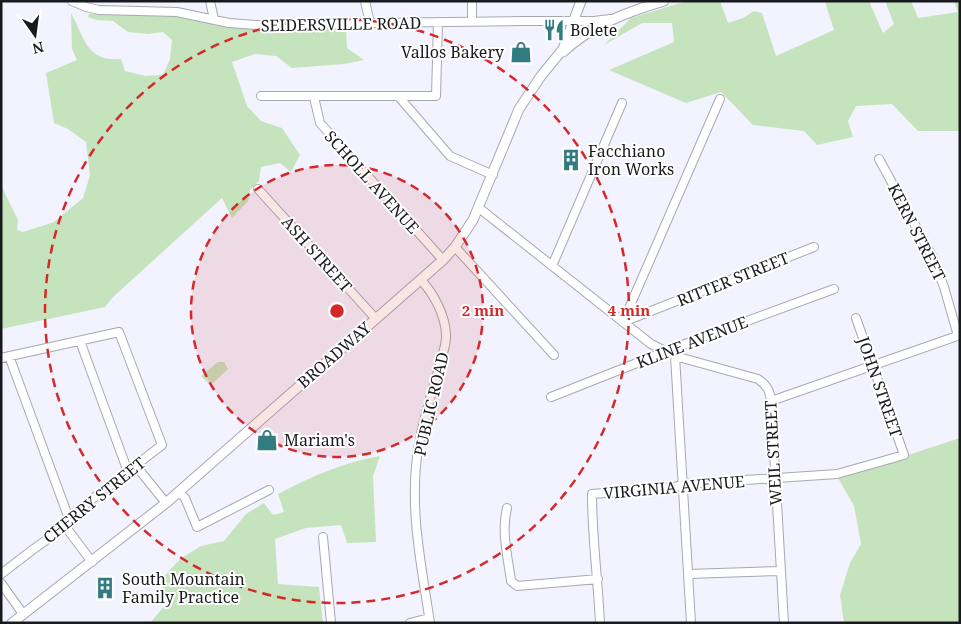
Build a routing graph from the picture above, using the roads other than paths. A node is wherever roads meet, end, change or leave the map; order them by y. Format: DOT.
graph roads {
  1 [pos="72,1"];
  2 [pos="210,1"];
  3 [pos="365,1"];
  4 [pos="472,1"];
  5 [pos="581,1"];
  6 [pos="664,1"];
  7 [pos="651,3"];
  8 [pos="613,18"];
  9 [pos="214,19"];
  10 [pos="472,21"];
  11 [pos="574,21"];
  12 [pos="438,22"];
  13 [pos="370,23"];
  14 [pos="556,59"];
  15 [pos="261,96"];
  16 [pos="314,97"];
  17 [pos="399,97"];
  18 [pos="720,98"];
  19 [pos="622,104"];
  20 [pos="878,159"];
  21 [pos="493,175"];
  22 [pos="258,189"];
  23 [pos="479,208"];
  24 [pos="455,247"];
  25 [pos="814,247"];
  26 [pos="443,260"];
  27 [pos="552,266"];
  28 [pos="421,280"];
  29 [pos="834,289"];
  30 [pos="856,318"];
  31 [pos="376,319"];
  32 [pos="623,322"];
  33 [pos="959,336"];
  34 [pos="80,342"];
  35 [pos="665,352"];
  36 [pos="554,355"];
  37 [pos="676,356"];
  38 [pos="5,357"];
  39 [pos="872,367"];
  40 [pos="551,397"];
  41 [pos="771,401"];
  42 [pos="904,454"];
  43 [pos="136,466"];
  44 [pos="128,472"];
  45 [pos="774,478"];
  46 [pos="684,484"];
  47 [pos="269,490"];
  48 [pos="179,492"];
  49 [pos="166,503"];
  50 [pos="507,508"];
  51 [pos="67,525"];
  52 [pos="323,537"];
  53 [pos="92,562"];
  54 [pos="780,571"];
  55 [pos="1,574"];
  56 [pos="688,574"];
  57 [pos="598,579"];
  58 [pos="1,583"];
  59 [pos="23,614"];
  60 [pos="430,620"];
  61 [pos="12,623"];
  62 [pos="331,623"];
  63 [pos="410,623"];
  64 [pos="600,623"];
  65 [pos="691,623"];
  66 [pos="784,623"];
  1 -- 9 [label="street, SEIDERSVILLE ROAD"];
  2 -- 9 [label="street"];
  3 -- 13 [label="street"];
  4 -- 10 [label="street"];
  5 -- 11 [label="main road, BROADWAY"];
  6 -- 7 [label="main road"];
  7 -- 8 [label="main road"];
  8 -- 11 [label="street, SEIDERSVILLE ROAD"];
  8 -- 14 [label="main road"];
  9 -- 13 [label="street, SEIDERSVILLE ROAD"];
  10 -- 11 [label="street, SEIDERSVILLE ROAD"];
  10 -- 12 [label="street, SEIDERSVILLE ROAD"];
  11 -- 14 [label="main road, BROADWAY"];
  12 -- 13 [label="street, SEIDERSVILLE ROAD"];
  12 -- 17 [label="street"];
  14 -- 21 [label="main road, BROADWAY"];
  15 -- 16 [label="street"];
  16 -- 17 [label="street"];
  16 -- 26 [label="street, SCHOLL AVENUE"];
  17 -- 21 [label="street"];
  18 -- 32 [label="street"];
  19 -- 27 [label="street"];
  20 -- 33 [label="street, KERN STREET"];
  21 -- 23 [label="main road, BROADWAY"];
  22 -- 31 [label="street, ASH STREET"];
  23 -- 24 [label="main road, BROADWAY"];
  23 -- 27 [label="street, WEIL STREET"];
  24 -- 26 [label="main road, BROADWAY"];
  24 -- 36 [label="street"];
  25 -- 32 [label="street, RITTER STREET"];
  26 -- 28 [label="main road, BROADWAY"];
  27 -- 32 [label="street, WEIL STREET"];
  28 -- 31 [label="main road, BROADWAY"];
  28 -- 60 [label="street, PUBLIC ROAD"];
  29 -- 35 [label="street, KLINE AVENUE"];
  30 -- 39 [label="street, JOHN STREET"];
  31 -- 48 [label="main road, BROADWAY"];
  32 -- 35 [label="street, WEIL STREET"];
  33 -- 39 [label="street"];
  34 -- 38 [label="street"];
  34 -- 43 [label="street, CHERRY STREET"];
  34 -- 44 [label="street"];
  35 -- 37 [label="street, WEIL STREET"];
  35 -- 40 [label="street, KLINE AVENUE"];
  37 -- 41 [label="street, WEIL STREET"];
  37 -- 46 [label="street"];
  38 -- 51 [label="street"];
  39 -- 41 [label="street"];
  39 -- 42 [label="street, JOHN STREET"];
  41 -- 45 [label="street, WEIL STREET"];
  42 -- 45 [label="street, VIRGINIA AVENUE"];
  43 -- 44 [label="street, CHERRY STREET"];
  43 -- 49 [label="street"];
  44 -- 51 [label="street, CHERRY STREET"];
  45 -- 46 [label="street, VIRGINIA AVENUE"];
  45 -- 54 [label="street, WEIL STREET"];
  46 -- 56 [label="street"];
  46 -- 57 [label="street, VIRGINIA AVENUE"];
  47 -- 48 [label="street"];
  48 -- 49 [label="main road, BROADWAY"];
  49 -- 53 [label="main road, BROADWAY"];
  50 -- 57 [label="street"];
  51 -- 53 [label="street"];
  51 -- 55 [label="street, CHERRY STREET"];
  52 -- 62 [label="street"];
  53 -- 59 [label="main road, BROADWAY"];
  54 -- 56 [label="street"];
  54 -- 66 [label="street, WEIL STREET"];
  56 -- 65 [label="street"];
  57 -- 64 [label="street"];
  58 -- 59 [label="street"];
  59 -- 61 [label="main road, BROADWAY"];
  60 -- 63 [label="street"];
}
